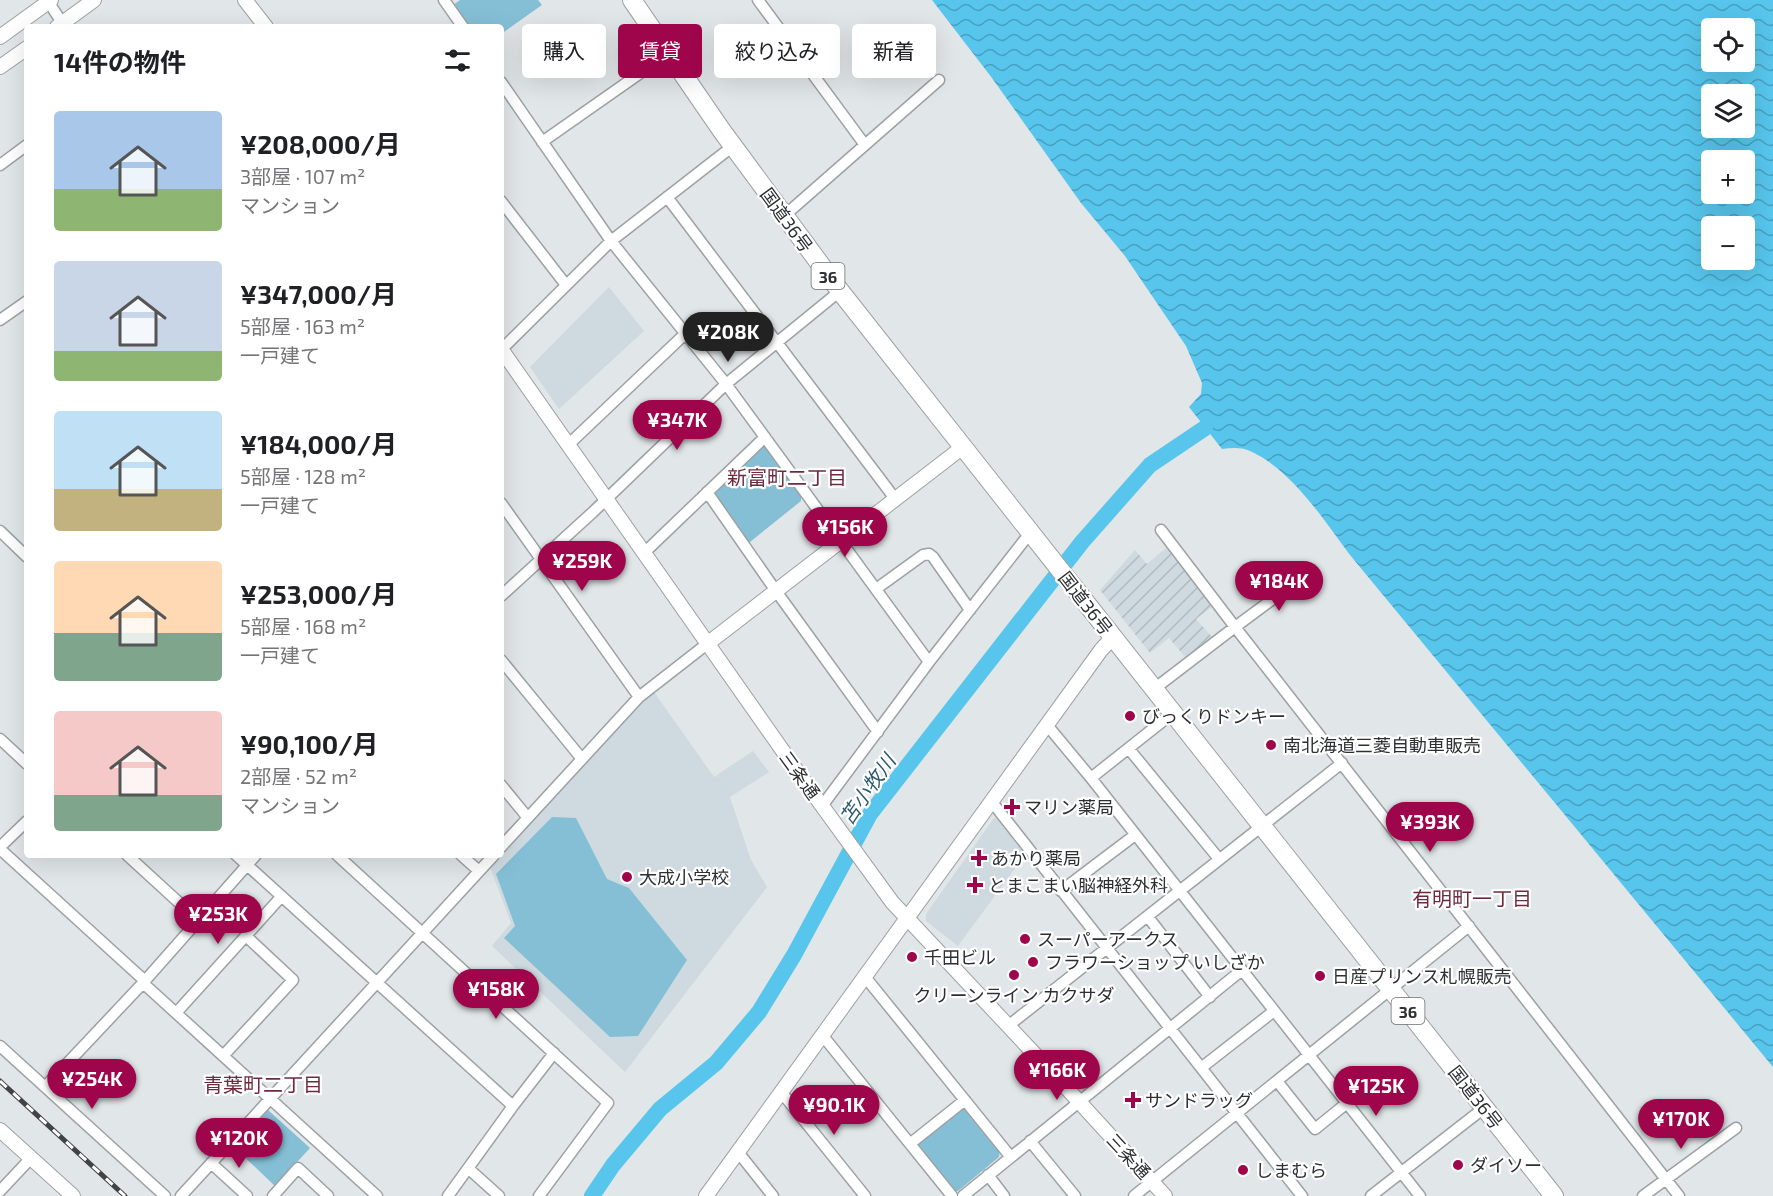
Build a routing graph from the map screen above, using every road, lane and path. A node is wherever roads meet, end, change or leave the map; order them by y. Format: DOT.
graph roads {
  1 [pos="94,0"];
  2 [pos="245,0"];
  3 [pos="632,0"];
  4 [pos="758,0"];
  5 [pos="49,1"];
  6 [pos="446,1"];
  7 [pos="60,24"];
  8 [pos="64,24"];
  9 [pos="264,24"];
  10 [pos="461,24"];
  11 [pos="648,24"];
  12 [pos="0,37"];
  13 [pos="24,50"];
  14 [pos="0,68"];
  15 [pos="634,78"];
  16 [pos="686,78"];
  17 [pos="939,81"];
  18 [pos="504,86"];
  19 [pos="542,142"];
  20 [pos="865,145"];
  21 [pos="734,146"];
  22 [pos="24,147"];
  23 [pos="0,165"];
  24 [pos="667,197"];
  25 [pos="504,205"];
  26 [pos="784,216"];
  27 [pos="611,241"];
  28 [pos="566,285"];
  29 [pos="840,291"];
  30 [pos="24,303"];
  31 [pos="0,320"];
  32 [pos="686,333"];
  33 [pos="777,342"];
  34 [pos="504,346"];
  35 [pos="504,353"];
  36 [pos="726,384"];
  37 [pos="765,437"];
  38 [pos="568,445"];
  39 [pos="963,447"];
  40 [pos="706,492"];
  41 [pos="606,499"];
  42 [pos="896,500"];
  43 [pos="504,507"];
  44 [pos="1161,530"];
  45 [pos="0,531"];
  46 [pos="1034,538"];
  47 [pos="841,542"];
  48 [pos="644,553"];
  49 [pos="24,554"];
  50 [pos="541,560"];
  51 [pos="1308,573"];
  52 [pos="876,590"];
  53 [pos="776,591"];
  54 [pos="504,593"];
  55 [pos="970,610"];
  56 [pos="1235,627"];
  57 [pos="1112,638"];
  58 [pos="707,644"];
  59 [pos="929,662"];
  60 [pos="504,664"];
  61 [pos="1154,689"];
  62 [pos="639,696"];
  63 [pos="1173,713"];
  64 [pos="1047,725"];
  65 [pos="878,732"];
  66 [pos="0,739"];
  67 [pos="1129,748"];
  68 [pos="582,759"];
  69 [pos="24,761"];
  70 [pos="1342,762"];
  71 [pos="1091,778"];
  72 [pos="504,789"];
  73 [pos="992,802"];
  74 [pos="822,806"];
  75 [pos="528,818"];
  76 [pos="24,824"];
  77 [pos="1261,825"];
  78 [pos="1135,835"];
  79 [pos="504,844"];
  80 [pos="0,848"];
  81 [pos="130,858"];
  82 [pos="239,858"];
  83 [pos="253,858"];
  84 [pos="340,858"];
  85 [pos="464,858"];
  86 [pos="491,858"];
  87 [pos="1219,859"];
  88 [pos="247,865"];
  89 [pos="479,871"];
  90 [pos="1061,891"];
  91 [pos="1180,891"];
  92 [pos="281,897"];
  93 [pos="1148,917"];
  94 [pos="907,918"];
  95 [pos="198,920"];
  96 [pos="1469,926"];
  97 [pos="422,932"];
  98 [pos="246,936"];
  99 [pos="1106,948"];
  100 [pos="1242,970"];
  101 [pos="866,978"];
  102 [pos="144,982"];
  103 [pos="376,983"];
  104 [pos="1391,989"];
  105 [pos="1210,997"];
  106 [pos="1274,1011"];
  107 [pos="176,1013"];
  108 [pos="1008,1026"];
  109 [pos="1170,1028"];
  110 [pos="823,1036"];
  111 [pos="0,1046"];
  112 [pos="554,1053"];
  113 [pos="1309,1055"];
  114 [pos="223,1056"];
  115 [pos="1201,1068"];
  116 [pos="1277,1081"];
  117 [pos="45,1087"];
  118 [pos="782,1093"];
  119 [pos="270,1098"];
  120 [pos="965,1100"];
  121 [pos="1079,1101"];
  122 [pos="1347,1103"];
  123 [pos="513,1106"];
  124 [pos="1484,1108"];
  125 [pos="1237,1113"];
  126 [pos="1736,1128"];
  127 [pos="0,1130"];
  128 [pos="1030,1142"];
  129 [pos="911,1143"];
  130 [pos="738,1152"];
  131 [pos="1011,1156"];
  132 [pos="31,1158"];
  133 [pos="211,1163"];
  134 [pos="469,1168"];
  135 [pos="1401,1173"];
  136 [pos="988,1175"];
  137 [pos="1665,1179"];
  138 [pos="1152,1181"];
  139 [pos="0,1191"];
  140 [pos="66,1194"];
  141 [pos="1374,1195"];
  142 [pos="165,1196"];
  143 [pos="181,1196"];
  144 [pos="247,1196"];
  145 [pos="273,1196"];
  146 [pos="328,1196"];
  147 [pos="377,1196"];
  148 [pos="448,1196"];
  149 [pos="499,1196"];
  150 [pos="539,1196"];
  151 [pos="706,1196"];
  152 [pos="773,1196"];
  153 [pos="865,1196"];
  154 [pos="952,1196"];
  155 [pos="963,1196"];
  156 [pos="1004,1196"];
  157 [pos="1075,1196"];
  158 [pos="1134,1196"];
  159 [pos="1165,1196"];
  160 [pos="1302,1196"];
  161 [pos="1420,1196"];
  162 [pos="1554,1196"];
  163 [pos="1643,1196"];
  164 [pos="1679,1196"];
  1 -- 8 [label="street"];
  2 -- 9 [label="street"];
  3 -- 11 [label="highway, 国道36号 / 36"];
  4 -- 20 [label="street"];
  5 -- 7 [label="street"];
  5 -- 12 [label="street"];
  6 -- 10 [label="street"];
  13 -- 14 [label="street"];
  15 -- 19 [label="street"];
  16 -- 21 [label="highway, 国道36号 / 36"];
  17 -- 20 [label="street"];
  18 -- 19 [label="street"];
  19 -- 27 [label="street"];
  20 -- 26 [label="street"];
  21 -- 24 [label="street"];
  21 -- 26 [label="highway, 国道36号 / 36"];
  22 -- 23 [label="street"];
  24 -- 27 [label="street"];
  24 -- 33 [label="street"];
  25 -- 28 [label="street"];
  26 -- 29 [label="highway, 国道36号 / 36"];
  27 -- 28 [label="street"];
  27 -- 32 [label="street"];
  28 -- 34 [label="street"];
  29 -- 33 [label="street"];
  29 -- 39 [label="highway, 国道36号 / 36"];
  30 -- 31 [label="street"];
  32 -- 36 [label="street"];
  32 -- 38 [label="street"];
  33 -- 36 [label="street"];
  33 -- 42 [label="street"];
  35 -- 38 [label="street, 三条通"];
  36 -- 37 [label="street"];
  36 -- 41 [label="street"];
  37 -- 40 [label="street"];
  37 -- 47 [label="street"];
  38 -- 41 [label="street, 三条通"];
  39 -- 42 [label="street"];
  39 -- 46 [label="highway, 国道36号 / 36"];
  40 -- 48 [label="street"];
  40 -- 53 [label="street"];
  41 -- 48 [label="street, 三条通"];
  41 -- 50 [label="street"];
  42 -- 47 [label="street"];
  43 -- 50 [label="street"];
  44 -- 56 [label="street"];
  45 -- 49 [label="street"];
  46 -- 55 [label="street"];
  46 -- 57 [label="highway, 国道36号 / 36"];
  47 -- 52 [label="street"];
  47 -- 53 [label="street"];
  48 -- 58 [label="street, 三条通"];
  50 -- 54 [label="street"];
  50 -- 62 [label="street"];
  51 -- 56 [label="street"];
  52 -- 55 [label="street"];
  52 -- 59 [label="street"];
  53 -- 58 [label="street"];
  53 -- 65 [label="street"];
  55 -- 59 [label="street"];
  56 -- 61 [label="street"];
  56 -- 70 [label="street"];
  57 -- 61 [label="highway, 国道36号 / 36"];
  57 -- 64 [label="street"];
  58 -- 62 [label="street"];
  58 -- 74 [label="street, 三条通"];
  59 -- 65 [label="street"];
  60 -- 68 [label="street"];
  61 -- 63 [label="highway, 国道36号 / 36"];
  62 -- 68 [label="street"];
  63 -- 67 [label="street"];
  63 -- 77 [label="highway, 国道36号 / 36"];
  64 -- 71 [label="street"];
  64 -- 73 [label="street"];
  65 -- 74 [label="street"];
  66 -- 69 [label="street"];
  67 -- 71 [label="street"];
  67 -- 87 [label="street"];
  68 -- 75 [label="street"];
  70 -- 77 [label="street"];
  70 -- 96 [label="street"];
  71 -- 78 [label="street"];
  72 -- 75 [label="street"];
  73 -- 90 [label="street"];
  73 -- 94 [label="street"];
  74 -- 94 [label="street, 三条通"];
  75 -- 79 [label="street"];
  76 -- 80 [label="street"];
  77 -- 87 [label="street"];
  77 -- 104 [label="highway, 国道36号 / 36"];
  78 -- 90 [label="street"];
  78 -- 91 [label="street"];
  80 -- 102 [label="street"];
  81 -- 95 [label="street"];
  82 -- 88 [label="street"];
  83 -- 88 [label="street"];
  84 -- 97 [label="street"];
  85 -- 89 [label="street"];
  86 -- 89 [label="street"];
  87 -- 91 [label="street"];
  88 -- 92 [label="street"];
  88 -- 95 [label="street"];
  89 -- 97 [label="street"];
  90 -- 99 [label="street"];
  91 -- 93 [label="street"];
  91 -- 100 [label="street"];
  92 -- 98 [label="street"];
  92 -- 103 [label="street"];
  93 -- 99 [label="street"];
  93 -- 105 [label="street"];
  94 -- 101 [label="street"];
  94 -- 108 [label="street, 三条通"];
  95 -- 102 [label="street"];
  96 -- 104 [label="street"];
  96 -- 137 [label="street"];
  97 -- 103 [label="street"];
  97 -- 112 [label="street"];
  98 -- 107 [label="street"];
  98 -- 114 [label="street"];
  99 -- 108 [label="street"];
  99 -- 109 [label="street"];
  100 -- 105 [label="street"];
  100 -- 106 [label="street"];
  101 -- 110 [label="street"];
  101 -- 120 [label="street"];
  102 -- 107 [label="street"];
  102 -- 117 [label="street"];
  103 -- 119 [label="street"];
  103 -- 123 [label="street"];
  104 -- 113 [label="street"];
  104 -- 124 [label="highway, 国道36号 / 36"];
  105 -- 109 [label="street"];
  106 -- 113 [label="street"];
  106 -- 115 [label="street"];
  107 -- 114 [label="street"];
  108 -- 121 [label="street, 三条通"];
  109 -- 115 [label="street"];
  109 -- 121 [label="street"];
  110 -- 118 [label="street"];
  110 -- 129 [label="street"];
  111 -- 117 [label="street"];
  112 -- 123 [label="street"];
  112 -- 150 [label="street"];
  113 -- 116 [label="street"];
  113 -- 122 [label="street"];
  114 -- 119 [label="street"];
  115 -- 125 [label="street"];
  116 -- 122 [label="street"];
  116 -- 125 [label="street"];
  117 -- 142 [label="street"];
  118 -- 130 [label="street"];
  118 -- 153 [label="street"];
  119 -- 133 [label="street"];
  119 -- 147 [label="street"];
  120 -- 129 [label="street"];
  120 -- 131 [label="street"];
  121 -- 128 [label="street"];
  121 -- 138 [label="street, 三条通"];
  122 -- 135 [label="street"];
  123 -- 134 [label="street"];
  124 -- 135 [label="street"];
  124 -- 162 [label="highway, 国道36号 / 36"];
  125 -- 138 [label="street"];
  125 -- 160 [label="street"];
  126 -- 137 [label="street"];
  127 -- 132 [label="street"];
  128 -- 131 [label="street"];
  128 -- 157 [label="street"];
  129 -- 154 [label="street"];
  130 -- 151 [label="street"];
  130 -- 152 [label="street"];
  131 -- 136 [label="street"];
  132 -- 139 [label="street"];
  132 -- 140 [label="street"];
  133 -- 143 [label="street"];
  133 -- 144 [label="street"];
  134 -- 148 [label="street"];
  134 -- 149 [label="street"];
  135 -- 141 [label="street"];
  135 -- 161 [label="street"];
  136 -- 155 [label="street"];
  136 -- 156 [label="street"];
  137 -- 163 [label="street"];
  137 -- 164 [label="street"];
  138 -- 158 [label="street"];
  138 -- 159 [label="street, 三条通"];
  145 -- 146 [label="street"];
}
